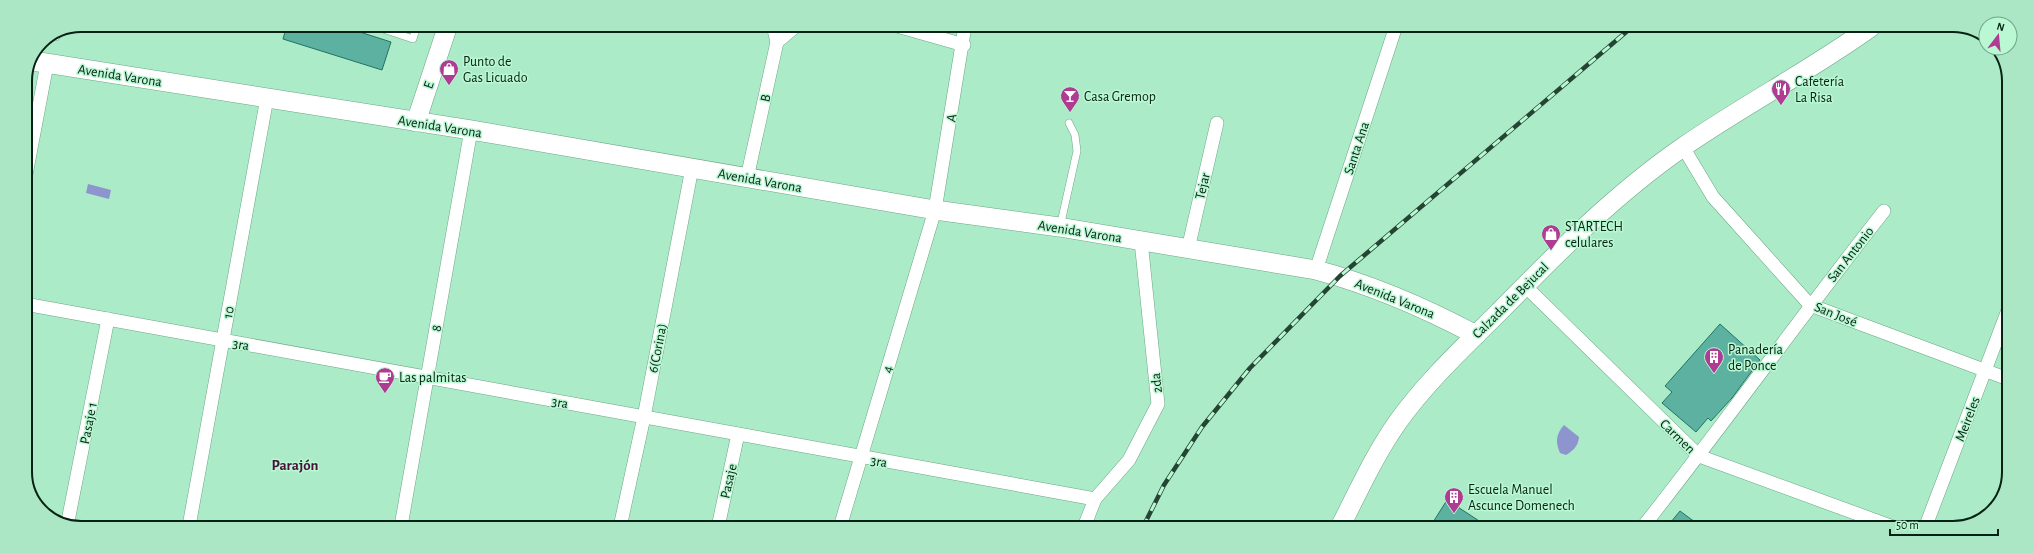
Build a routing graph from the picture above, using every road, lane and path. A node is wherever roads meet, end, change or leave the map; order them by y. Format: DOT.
graph roads {
  1 [pos="392,32"];
  2 [pos="415,32"];
  3 [pos="446,32"];
  4 [pos="776,32"];
  5 [pos="789,32"];
  6 [pos="918,32"];
  7 [pos="965,32"];
  8 [pos="1394,32"];
  9 [pos="1863,32"];
  10 [pos="778,42"];
  11 [pos="964,45"];
  12 [pos="40,62"];
  13 [pos="267,98"];
  14 [pos="416,122"];
  15 [pos="1069,123"];
  16 [pos="1217,123"];
  17 [pos="32,125"];
  18 [pos="471,130"];
  19 [pos="1683,147"];
  20 [pos="692,168"];
  21 [pos="746,178"];
  22 [pos="935,210"];
  23 [pos="1884,211"];
  24 [pos="1060,228"];
  25 [pos="1141,241"];
  26 [pos="1188,249"];
  27 [pos="1316,270"];
  28 [pos="1524,285"];
  29 [pos="32,305"];
  30 [pos="1810,305"];
  31 [pos="108,320"];
  32 [pos="2002,326"];
  33 [pos="1476,335"];
  34 [pos="223,340"];
  35 [pos="1985,371"];
  36 [pos="2002,377"];
  37 [pos="428,378"];
  38 [pos="644,417"];
  39 [pos="738,434"];
  40 [pos="1699,456"];
  41 [pos="860,457"];
  42 [pos="1095,499"];
  43 [pos="68,519"];
  44 [pos="190,521"];
  45 [pos="403,521"];
  46 [pos="621,521"];
  47 [pos="719,521"];
  48 [pos="842,521"];
  49 [pos="1086,521"];
  50 [pos="1343,521"];
  51 [pos="1648,521"];
  52 [pos="1877,521"];
  53 [pos="1928,521"];
  1 -- 2 [label="lane"];
  3 -- 14 [label="street, E"];
  4 -- 10 [label="street"];
  5 -- 10 [label="street"];
  6 -- 11 [label="street"];
  7 -- 11 [label="street, A"];
  8 -- 27 [label="street, Santa Ana"];
  9 -- 19 [label="street, Calzada de Bejucal"];
  10 -- 21 [label="street, B"];
  11 -- 22 [label="street, A"];
  12 -- 13 [label="street, Avenida Varona"];
  12 -- 17 [label="street"];
  13 -- 14 [label="street, Avenida Varona"];
  13 -- 34 [label="street, 10"];
  14 -- 18 [label="street, Avenida Varona"];
  15 -- 24 [label="lane"];
  16 -- 26 [label="street, Tejar"];
  18 -- 20 [label="street, Avenida Varona"];
  18 -- 37 [label="street, 8"];
  19 -- 28 [label="street, Calzada de Bejucal"];
  19 -- 30 [label="street, San José"];
  20 -- 21 [label="street, Avenida Varona"];
  20 -- 38 [label="street, 6(Corina)"];
  21 -- 22 [label="street, Avenida Varona"];
  22 -- 24 [label="street, Avenida Varona"];
  22 -- 41 [label="street, 4"];
  23 -- 30 [label="street, San Antonio"];
  24 -- 25 [label="street, Avenida Varona"];
  25 -- 26 [label="street, Avenida Varona"];
  25 -- 42 [label="street, 2da"];
  26 -- 27 [label="street, Avenida Varona"];
  27 -- 33 [label="street, Avenida Varona"];
  28 -- 33 [label="street, Calzada de Bejucal"];
  28 -- 40 [label="street, Carmen"];
  29 -- 31 [label="street, 3ra"];
  30 -- 35 [label="street, San José"];
  30 -- 40 [label="street, San Antonio"];
  31 -- 34 [label="street, 3ra"];
  31 -- 43 [label="street, Pasaje 1"];
  32 -- 35 [label="street, Meireles"];
  33 -- 50 [label="street, Calzada de Bejucal"];
  34 -- 37 [label="street, 3ra"];
  34 -- 44 [label="street, 10"];
  35 -- 36 [label="street, San José"];
  35 -- 53 [label="street, Meireles"];
  37 -- 38 [label="street, 3ra"];
  37 -- 45 [label="street, 8"];
  38 -- 39 [label="street, 3ra"];
  38 -- 46 [label="street, 6(Corina)"];
  39 -- 41 [label="street, 3ra"];
  39 -- 47 [label="street, Pasaje"];
  40 -- 51 [label="street, San Antonio"];
  40 -- 52 [label="street, Carmen"];
  41 -- 42 [label="street, 3ra"];
  41 -- 48 [label="street, 4"];
  42 -- 49 [label="street, 2da"];
}
